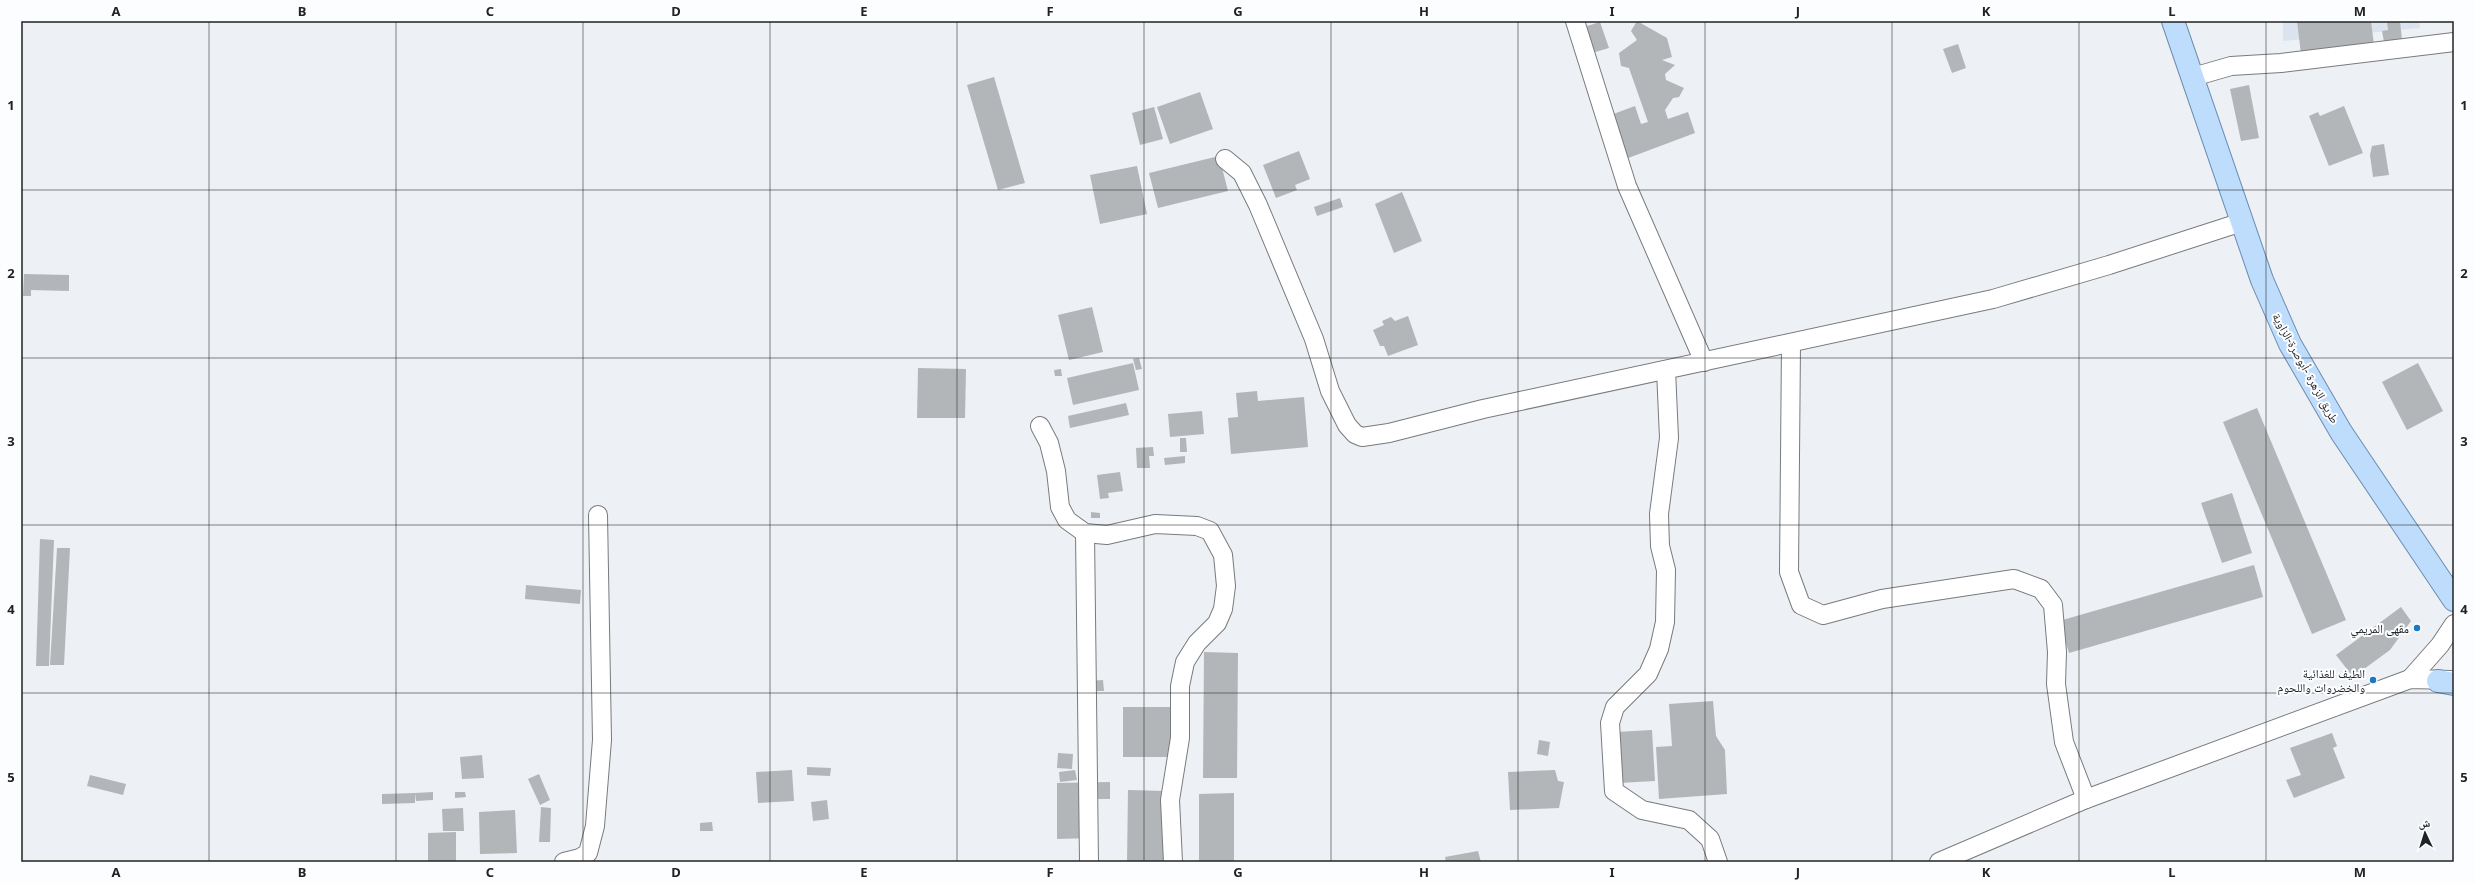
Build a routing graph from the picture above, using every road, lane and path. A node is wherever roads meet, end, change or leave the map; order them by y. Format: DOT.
graph roads {
  1 [pos="1575,21"];
  2 [pos="2173,21"];
  3 [pos="2454,42"];
  4 [pos="2193,77"];
  5 [pos="1225,159"];
  6 [pos="2242,222"];
  7 [pos="1791,343"];
  8 [pos="1704,362"];
  9 [pos="1666,370"];
  10 [pos="1040,426"];
  11 [pos="598,515"];
  12 [pos="1085,534"];
  13 [pos="2448,580"];
  14 [pos="2454,600"];
  15 [pos="2454,624"];
  16 [pos="2410,679"];
  17 [pos="2449,681"];
  18 [pos="2086,799"];
  19 [pos="564,862"];
  20 [pos="1089,862"];
  21 [pos="1173,862"];
  22 [pos="1718,862"];
  23 [pos="1939,862"];
  1 -- 8 [label="street"];
  2 -- 4 [label="main road, طريق الزهرة -أبوصرة-الزاوية"];
  3 -- 4 [label="street"];
  4 -- 6 [label="main road, طريق الزهرة -أبوصرة-الزاوية"];
  5 -- 9 [label="street"];
  6 -- 7 [label="street"];
  6 -- 13 [label="main road, طريق الزهرة -أبوصرة-الزاوية"];
  7 -- 8 [label="street"];
  7 -- 18 [label="street"];
  8 -- 9 [label="street"];
  9 -- 22 [label="street"];
  10 -- 12 [label="street"];
  11 -- 19 [label="street"];
  12 -- 20 [label="street"];
  12 -- 21 [label="street"];
  13 -- 14 [label="main road, طريق الزهرة -أبوصرة-الزاوية"];
  15 -- 16 [label="street"];
  16 -- 17 [label="street"];
  16 -- 18 [label="street"];
  18 -- 23 [label="street"];
}
